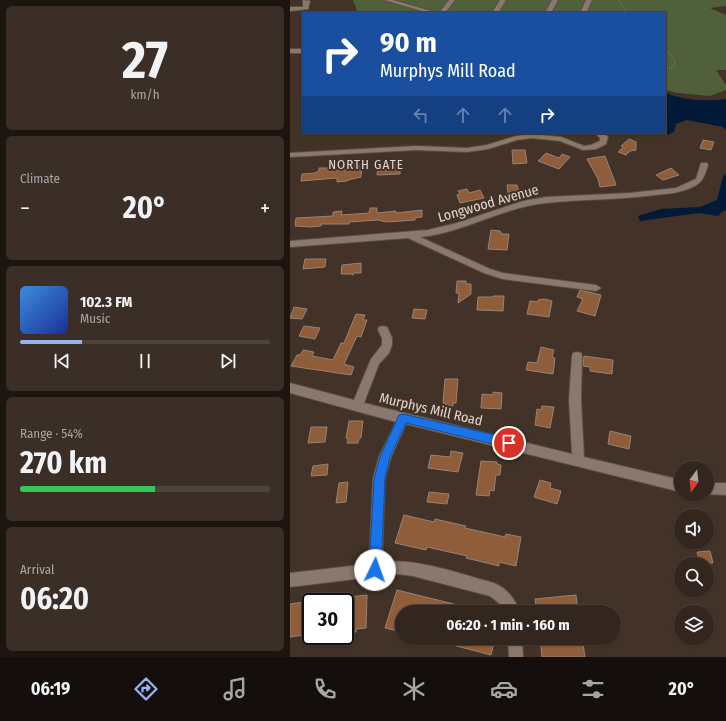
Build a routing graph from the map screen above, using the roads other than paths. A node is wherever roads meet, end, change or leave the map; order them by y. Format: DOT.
graph roads {
  1 [pos="306,0"];
  2 [pos="387,0"];
  3 [pos="452,0"];
  4 [pos="503,0"];
  5 [pos="555,0"];
  6 [pos="589,0"];
  7 [pos="400,2"];
  8 [pos="306,8"];
  9 [pos="290,9"];
  10 [pos="305,12"];
  11 [pos="432,12"];
  12 [pos="443,12"];
  13 [pos="496,12"];
  14 [pos="549,12"];
  15 [pos="583,12"];
  16 [pos="290,13"];
  17 [pos="302,13"];
  18 [pos="290,51"];
  19 [pos="302,51"];
  20 [pos="601,134"];
  21 [pos="290,155"];
  22 [pos="704,165"];
  23 [pos="410,236"];
  24 [pos="290,244"];
  25 [pos="596,288"];
  26 [pos="384,330"];
  27 [pos="576,356"];
  28 [pos="290,388"];
  29 [pos="357,406"];
  30 [pos="403,418"];
  31 [pos="578,460"];
  32 [pos="674,484"];
  33 [pos="714,489"];
  34 [pos="726,490"];
  35 [pos="375,570"];
  36 [pos="290,580"];
  37 [pos="510,605"];
  38 [pos="515,645"];
  39 [pos="516,657"];
  1 -- 8 [label="street"];
  2 -- 7 [label="street"];
  3 -- 12 [label="street"];
  4 -- 13 [label="street"];
  5 -- 14 [label="street"];
  6 -- 15 [label="street"];
  7 -- 11 [label="street"];
  8 -- 9 [label="street"];
  8 -- 10 [label="street"];
  16 -- 17 [label="street"];
  18 -- 19 [label="street"];
  20 -- 21 [label="street"];
  22 -- 23 [label="street, Longwood Avenue"];
  23 -- 24 [label="street, Longwood Avenue"];
  23 -- 25 [label="street"];
  26 -- 29 [label="street"];
  27 -- 31 [label="street"];
  28 -- 29 [label="street, Murphys Mill Road"];
  29 -- 30 [label="street, Murphys Mill Road"];
  30 -- 31 [label="street, Murphys Mill Road"];
  30 -- 35 [label="street"];
  31 -- 32 [label="street, Murphys Mill Road"];
  33 -- 34 [label="street"];
  35 -- 36 [label="street"];
  35 -- 37 [label="street"];
  38 -- 39 [label="street"];
}
